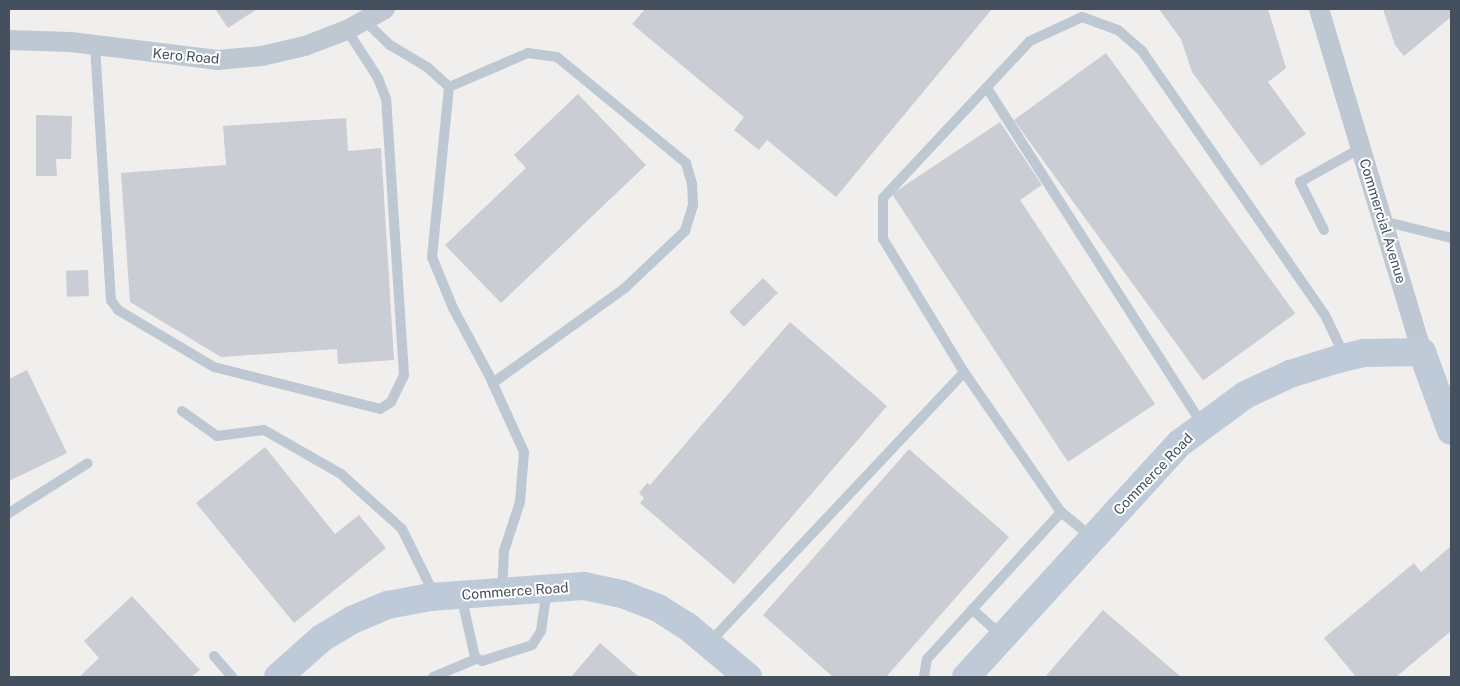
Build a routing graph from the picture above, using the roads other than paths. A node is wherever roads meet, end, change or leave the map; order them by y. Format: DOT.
graph roads {
  1 [pos="385,9"];
  2 [pos="1319,9"];
  3 [pos="365,21"];
  4 [pos="347,30"];
  5 [pos="9,40"];
  6 [pos="95,46"];
  7 [pos="449,87"];
  8 [pos="987,88"];
  9 [pos="1361,148"];
  10 [pos="1383,221"];
  11 [pos="1324,230"];
  12 [pos="1451,238"];
  13 [pos="1422,352"];
  14 [pos="1345,357"];
  15 [pos="964,372"];
  16 [pos="493,383"];
  17 [pos="182,411"];
  18 [pos="1202,424"];
  19 [pos="1451,431"];
  20 [pos="88,462"];
  21 [pos="1061,512"];
  22 [pos="9,513"];
  23 [pos="1093,538"];
  24 [pos="547,588"];
  25 [pos="502,592"];
  26 [pos="448,596"];
  27 [pos="972,609"];
  28 [pos="1003,636"];
  29 [pos="708,644"];
  30 [pos="214,656"];
  31 [pos="476,659"];
  32 [pos="232,677"];
  33 [pos="278,677"];
  34 [pos="433,677"];
  35 [pos="748,677"];
  36 [pos="924,677"];
  37 [pos="966,677"];
  1 -- 3 [label="street, Kero Road"];
  2 -- 9 [label="street, Commercial Avenue"];
  3 -- 4 [label="street, Kero Road"];
  3 -- 7 [label="lane"];
  4 -- 6 [label="street, Kero Road"];
  4 -- 6 [label="lane"];
  5 -- 6 [label="street, Kero Road"];
  7 -- 16 [label="lane"];
  7 -- 16 [label="lane"];
  8 -- 14 [label="lane"];
  8 -- 15 [label="lane"];
  8 -- 18 [label="lane"];
  9 -- 10 [label="street, Commercial Avenue"];
  9 -- 11 [label="lane"];
  10 -- 12 [label="lane"];
  10 -- 13 [label="street, Commercial Avenue"];
  13 -- 14 [label="street, Commerce Road"];
  13 -- 19 [label="street, Commercial Avenue"];
  14 -- 18 [label="street, Commerce Road"];
  15 -- 21 [label="lane"];
  15 -- 29 [label="lane"];
  16 -- 25 [label="lane"];
  17 -- 26 [label="lane"];
  18 -- 23 [label="street, Commerce Road"];
  20 -- 22 [label="lane"];
  21 -- 23 [label="lane"];
  21 -- 27 [label="lane"];
  23 -- 28 [label="street, Commerce Road"];
  24 -- 25 [label="street, Commerce Road"];
  24 -- 29 [label="street, Commerce Road"];
  24 -- 31 [label="lane"];
  25 -- 26 [label="street, Commerce Road"];
  26 -- 31 [label="lane"];
  26 -- 33 [label="street, Commerce Road"];
  27 -- 28 [label="lane"];
  27 -- 36 [label="lane"];
  28 -- 37 [label="street, Commerce Road"];
  29 -- 35 [label="street, Commerce Road"];
  30 -- 32 [label="lane"];
  31 -- 34 [label="lane"];
}
